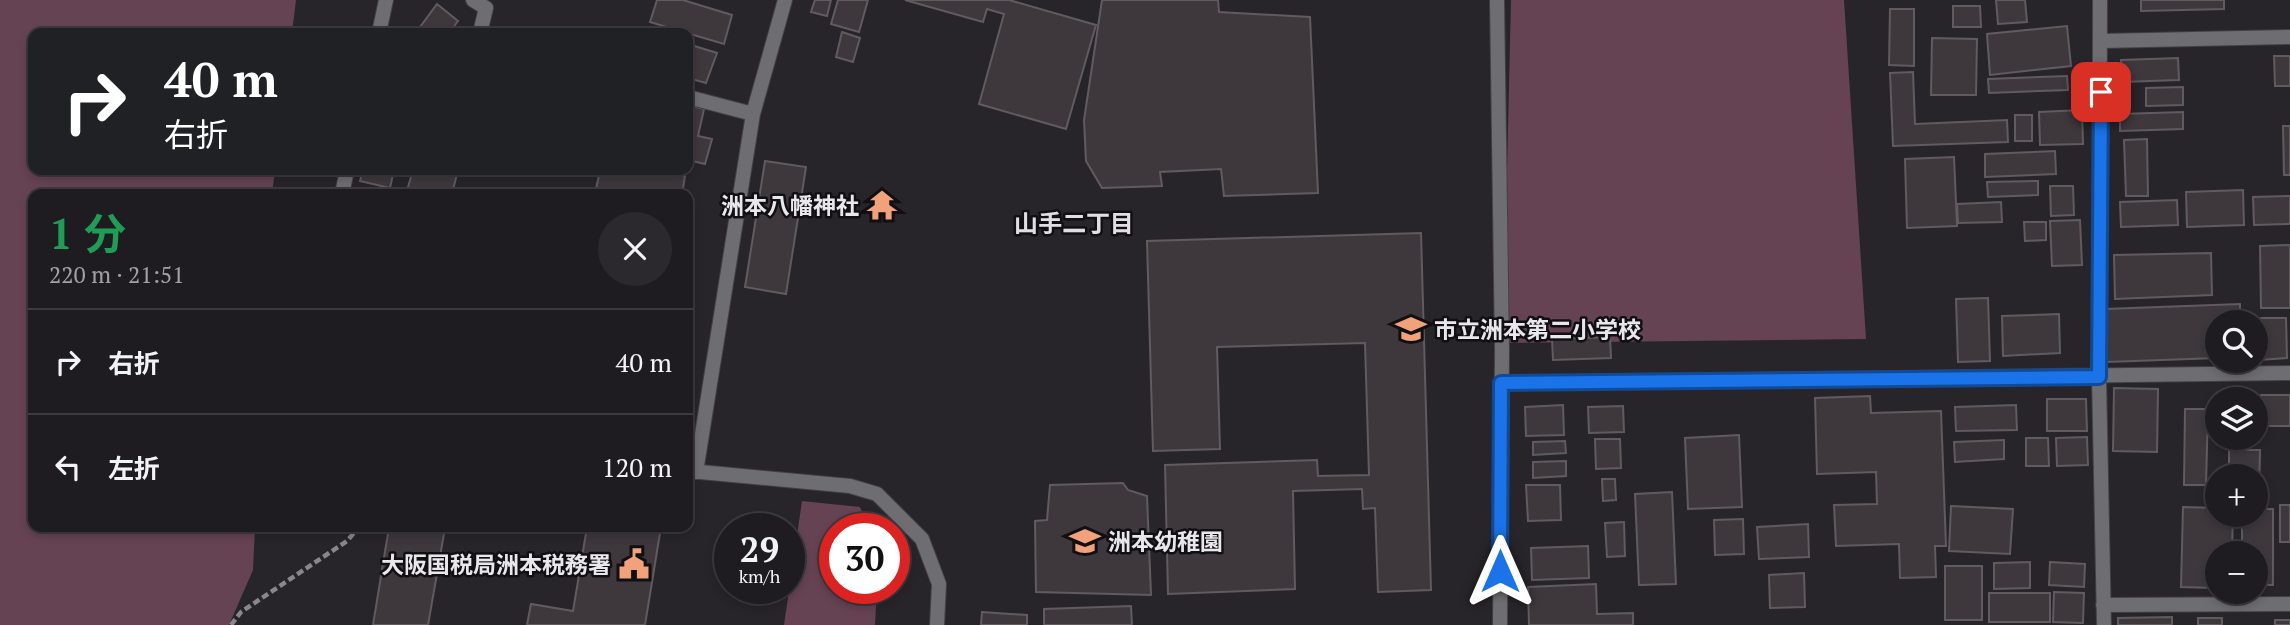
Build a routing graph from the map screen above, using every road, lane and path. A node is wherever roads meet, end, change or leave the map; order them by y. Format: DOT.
graph roads {
  1 [pos="386,0"];
  2 [pos="472,0"];
  3 [pos="785,0"];
  4 [pos="1497,0"];
  5 [pos="2100,0"];
  6 [pos="380,28"];
  7 [pos="481,28"];
  8 [pos="2290,37"];
  9 [pos="2101,41"];
  10 [pos="693,97"];
  11 [pos="753,114"];
  12 [pos="2290,373"];
  13 [pos="2099,377"];
  14 [pos="1501,383"];
  15 [pos="693,465"];
  16 [pos="693,471"];
  17 [pos="355,532"];
  18 [pos="2290,604"];
  19 [pos="2104,605"];
  20 [pos="231,625"];
  21 [pos="937,625"];
  22 [pos="1500,625"];
  23 [pos="2104,625"];
  1 -- 6 [label="street"];
  2 -- 7 [label="street"];
  3 -- 11 [label="street"];
  4 -- 14 [label="street"];
  5 -- 9 [label="street"];
  8 -- 9 [label="street"];
  9 -- 13 [label="street"];
  10 -- 11 [label="street"];
  11 -- 15 [label="street"];
  12 -- 13 [label="street"];
  13 -- 14 [label="street"];
  13 -- 19 [label="street"];
  14 -- 22 [label="street"];
  16 -- 21 [label="street"];
  17 -- 20 [label="path"];
  18 -- 19 [label="street"];
  19 -- 23 [label="street"];
}
